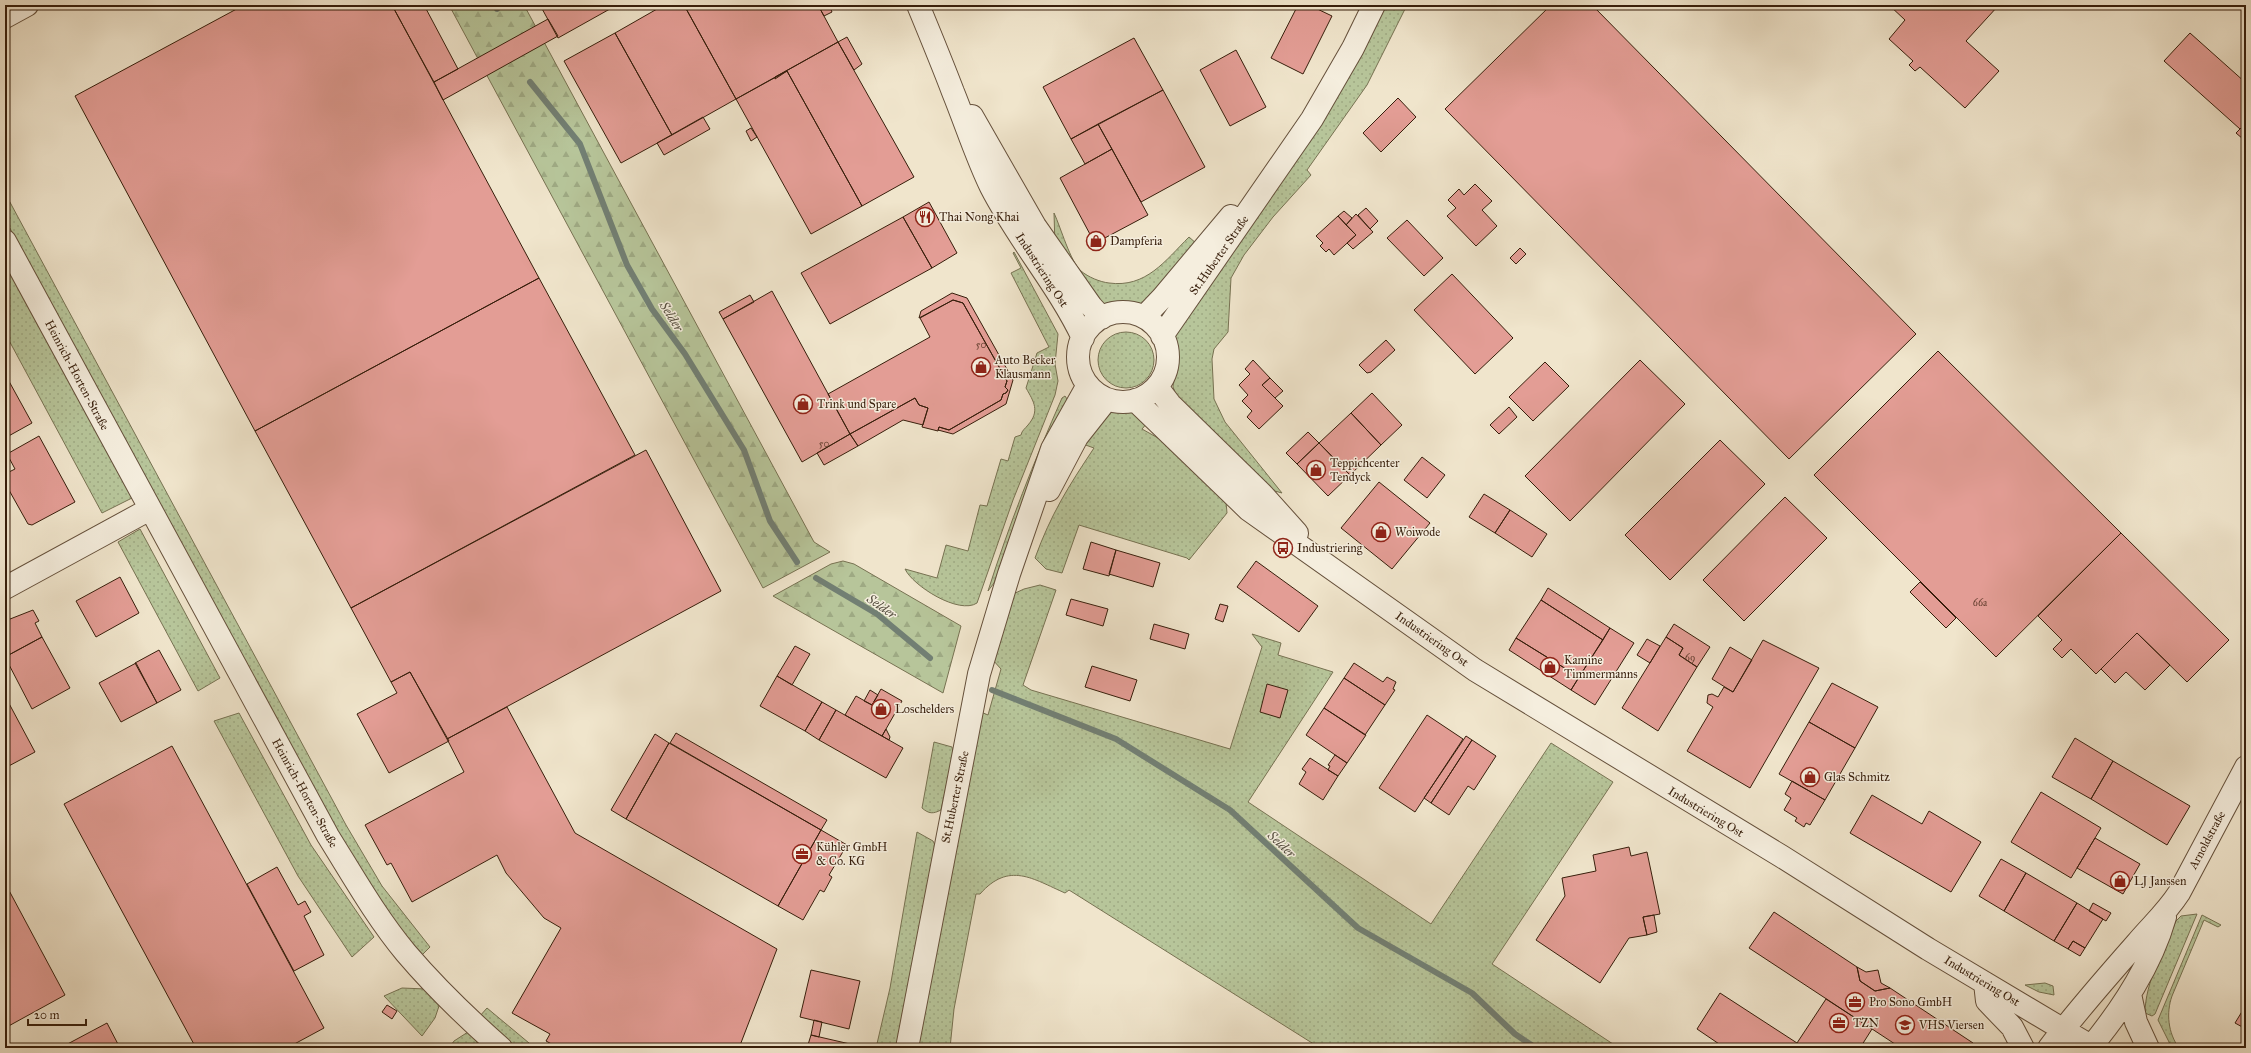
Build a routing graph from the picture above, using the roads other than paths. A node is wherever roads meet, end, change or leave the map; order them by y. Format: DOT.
graph roads {
  1 [pos="27,5"];
  2 [pos="918,5"];
  3 [pos="1374,5"];
  4 [pos="5,17"];
  5 [pos="954,93"];
  6 [pos="1274,172"];
  7 [pos="5,241"];
  8 [pos="1144,317"];
  9 [pos="1102,318"];
  10 [pos="1162,336"];
  11 [pos="1082,338"];
  12 [pos="1088,385"];
  13 [pos="1157,387"];
  14 [pos="1107,399"];
  15 [pos="1136,400"];
  16 [pos="150,509"];
  17 [pos="1018,550"];
  18 [pos="1326,564"];
  19 [pos="5,588"];
  20 [pos="2246,767"];
  21 [pos="2167,913"];
  22 [pos="1985,983"];
  23 [pos="2130,994"];
  24 [pos="2063,1030"];
  25 [pos="2092,1047"];
  26 [pos="501,1048"];
  27 [pos="907,1048"];
  28 [pos="2023,1048"];
  29 [pos="2049,1048"];
  30 [pos="2148,1048"];
  1 -- 4 [label="street"];
  2 -- 5 [label="street, Industriering Ost"];
  3 -- 6 [label="street, St.Huberter Straße"];
  5 -- 9 [label="street, Industriering Ost"];
  5 -- 11 [label="street, Industriering Ost"];
  6 -- 8 [label="street, St.Huberter Straße"];
  6 -- 10 [label="street, St.Huberter Straße"];
  7 -- 16 [label="street, Heinrich-Horten-Straße"];
  8 -- 9 [label="street"];
  8 -- 10 [label="street"];
  9 -- 11 [label="street"];
  10 -- 13 [label="street"];
  11 -- 12 [label="street"];
  12 -- 14 [label="street"];
  12 -- 17 [label="street, St.Huberter Straße"];
  13 -- 15 [label="street"];
  13 -- 18 [label="street, Industriering Ost"];
  14 -- 15 [label="street"];
  14 -- 17 [label="street, St.Huberter Straße"];
  15 -- 18 [label="street, Industriering Ost"];
  16 -- 19 [label="street"];
  16 -- 26 [label="street, Heinrich-Horten-Straße"];
  17 -- 27 [label="street, St.Huberter Straße"];
  18 -- 22 [label="street, Industriering Ost"];
  20 -- 21 [label="street, Arnoldstraße"];
  21 -- 23 [label="street, Arnoldstraße"];
  21 -- 24 [label="street, Arnoldstraße"];
  22 -- 24 [label="street, Industriering Ost"];
  22 -- 28 [label="street"];
  23 -- 25 [label="street, Arnoldstraße"];
  23 -- 30 [label="street"];
  24 -- 25 [label="street, Industriering Ost"];
  24 -- 29 [label="street, Arnoldstraße"];
}
